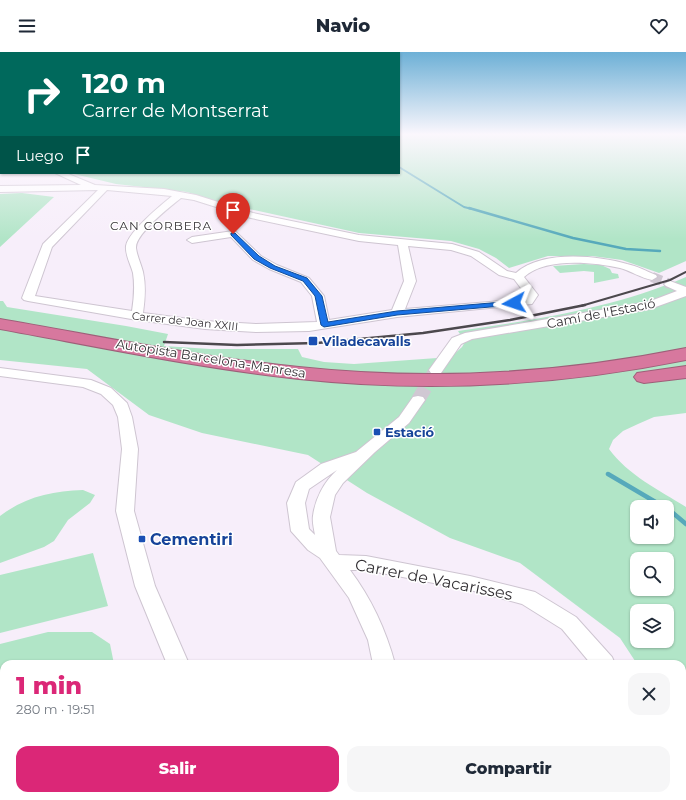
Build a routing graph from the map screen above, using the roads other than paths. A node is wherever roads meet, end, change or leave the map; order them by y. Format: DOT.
graph roads {
  1 [pos="62,174"];
  2 [pos="94,187"];
  3 [pos="105,188"];
  4 [pos="0,189"];
  5 [pos="179,195"];
  6 [pos="192,240"];
  7 [pos="402,241"];
  8 [pos="518,277"];
  9 [pos="652,277"];
  10 [pos="670,284"];
  11 [pos="686,292"];
  12 [pos="397,313"];
  13 [pos="137,316"];
  14 [pos="0,324"];
  15 [pos="324,325"];
  16 [pos="0,336"];
  17 [pos="686,346"];
  18 [pos="686,354"];
  19 [pos="686,369"];
  20 [pos="436,370"];
  21 [pos="0,372"];
  22 [pos="686,372"];
  23 [pos="644,377"];
  24 [pos="381,378"];
  25 [pos="418,400"];
  26 [pos="369,450"];
  27 [pos="330,558"];
  28 [pos="176,660"];
  29 [pos="383,660"];
  30 [pos="601,660"];
  1 -- 2 [label="street"];
  2 -- 3 [label="street"];
  2 -- 4 [label="street"];
  3 -- 5 [label="street"];
  3 -- 13 [label="street, Carrer de Joan XXIII"];
  5 -- 7 [label="street"];
  5 -- 13 [label="street"];
  6 -- 15 [label="street"];
  7 -- 8 [label="street"];
  7 -- 12 [label="street"];
  8 -- 9 [label="street"];
  8 -- 12 [label="street, Carrer de Joan XXIII"];
  10 -- 11 [label="street"];
  11 -- 20 [label="street, Camí de l'Estació"];
  12 -- 15 [label="street, Carrer de Joan XXIII"];
  13 -- 15 [label="street, Carrer de Joan XXIII"];
  14 -- 24 [label="highway, Autopista Barcelona-Manresa"];
  16 -- 23 [label="highway, Autopista Barcelona-Manresa"];
  17 -- 24 [label="highway"];
  18 -- 24 [label="highway, Autopista Barcelona-Manresa"];
  19 -- 23 [label="highway, Autopista Barcelona-Manresa"];
  21 -- 28 [label="street"];
  22 -- 23 [label="highway"];
  25 -- 26 [label="street"];
  26 -- 27 [label="street"];
  26 -- 27 [label="street"];
  27 -- 29 [label="street"];
  27 -- 30 [label="street, Carrer de Vacarisses"];
}
